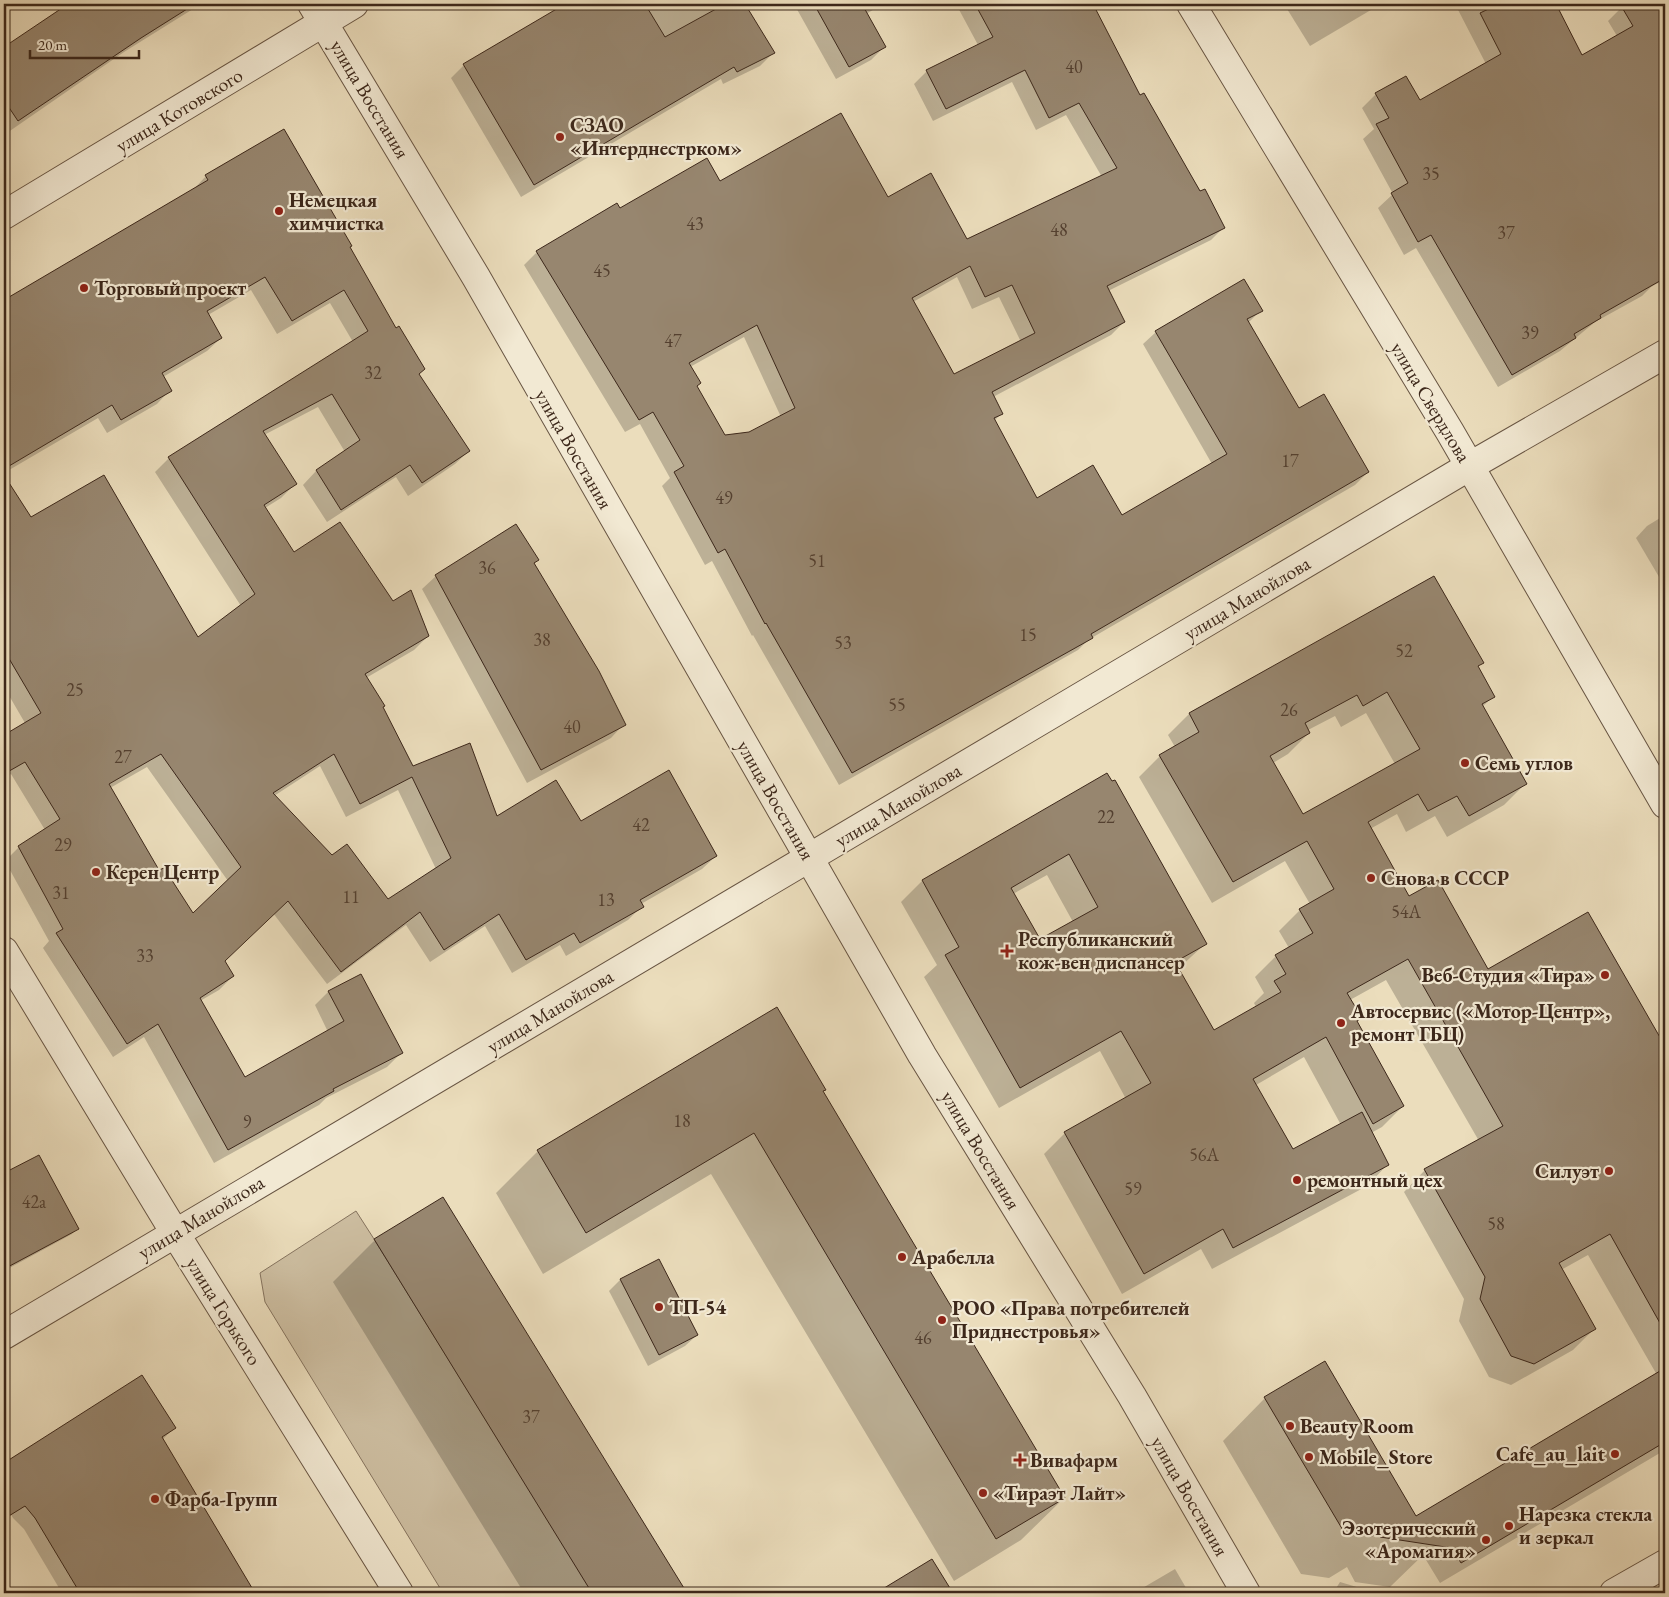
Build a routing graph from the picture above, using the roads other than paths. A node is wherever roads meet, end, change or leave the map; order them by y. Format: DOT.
graph roads {
  1 [pos="354,4"];
  2 [pos="1191,4"];
  3 [pos="318,13"];
  4 [pos="4,215"];
  5 [pos="1665,354"];
  6 [pos="1470,466"];
  7 [pos="1665,804"];
  8 [pos="810,858"];
  9 [pos="4,951"];
  10 [pos="175,1233"];
  11 [pos="4,1335"];
  12 [pos="1665,1564"];
  13 [pos="399,1593"];
  14 [pos="1246,1593"];
  15 [pos="1614,1593"];
  1 -- 3 [label="street, улица Котовского"];
  2 -- 6 [label="street, улица Свердлова"];
  3 -- 4 [label="street, улица Котовского"];
  3 -- 8 [label="street, улица Восстания"];
  5 -- 6 [label="street, улица Манойлова"];
  6 -- 7 [label="street, улица Свердлова"];
  6 -- 8 [label="street, улица Манойлова"];
  8 -- 10 [label="street, улица Манойлова"];
  8 -- 14 [label="street, улица Восстания"];
  9 -- 10 [label="street, улица Горького"];
  10 -- 11 [label="street, улица Манойлова"];
  10 -- 13 [label="street, улица Горького"];
  12 -- 15 [label="street"];
}
